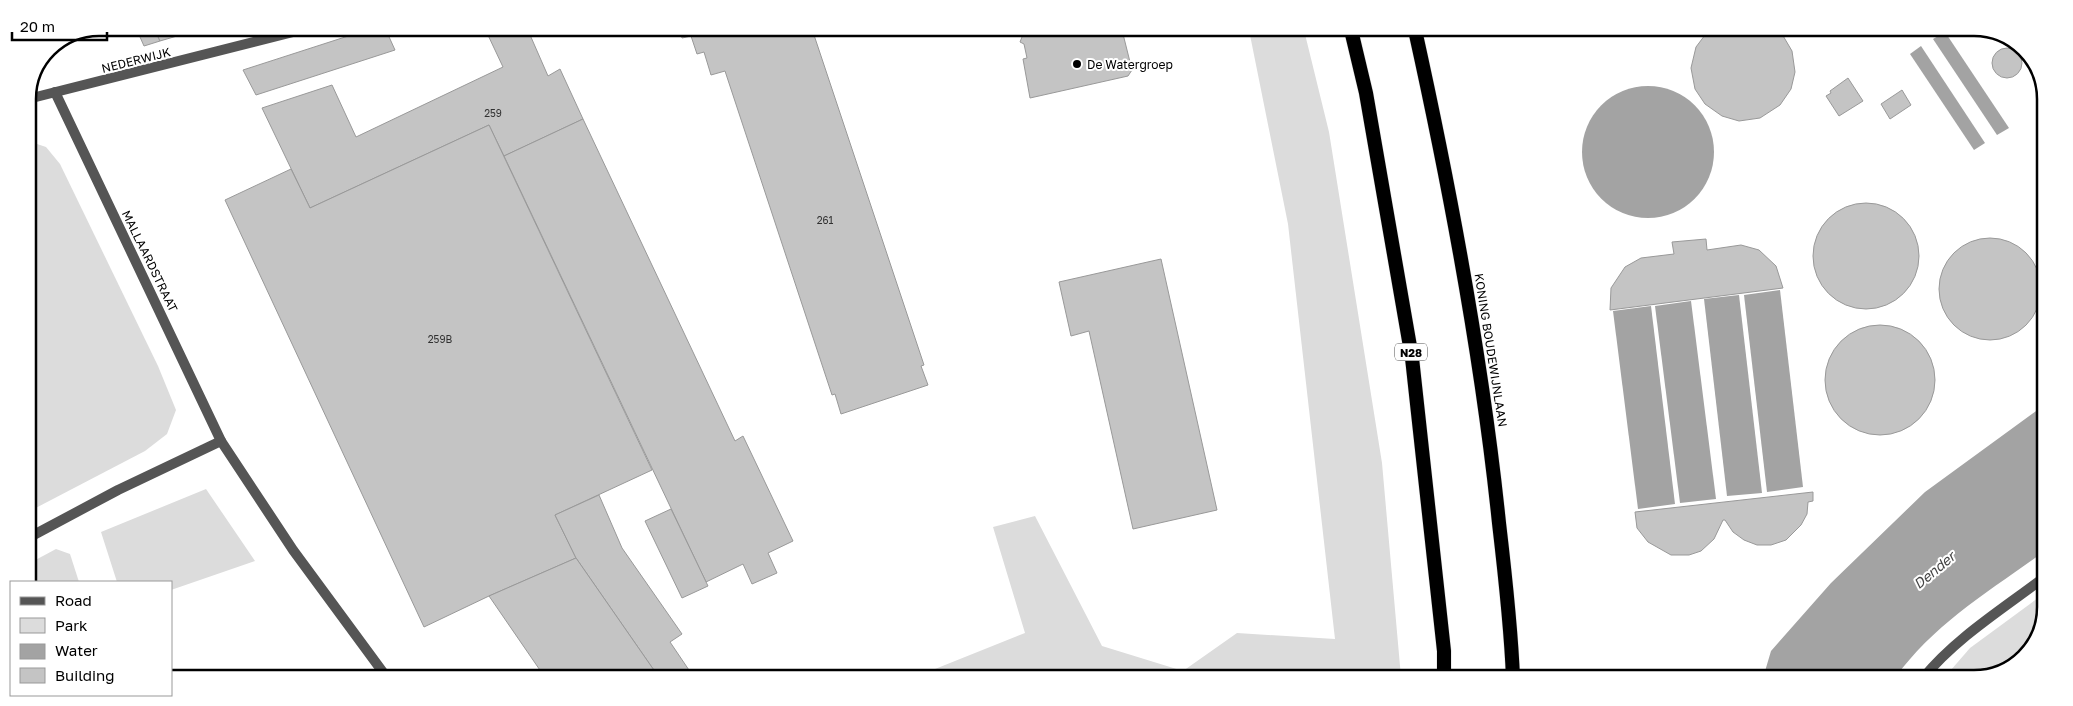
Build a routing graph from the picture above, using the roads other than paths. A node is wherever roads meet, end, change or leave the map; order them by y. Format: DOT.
graph roads {
  1 [pos="276,36"];
  2 [pos="1352,36"];
  3 [pos="1416,36"];
  4 [pos="55,92"];
  5 [pos="36,97"];
  6 [pos="221,441"];
  7 [pos="36,534"];
  8 [pos="2037,583"];
  9 [pos="381,670"];
  10 [pos="1444,670"];
  11 [pos="1513,670"];
  12 [pos="1931,670"];
  1 -- 4 [label="street, NEDERWIJK"];
  2 -- 10 [label="highway, N28"];
  3 -- 11 [label="highway, KONING BOUDEWIJNLAAN"];
  4 -- 5 [label="street, NEDERWIJK"];
  4 -- 6 [label="street, MALLAARDSTRAAT"];
  6 -- 7 [label="street"];
  6 -- 9 [label="street, MALLAARDSTRAAT"];
  8 -- 12 [label="street"];
}
